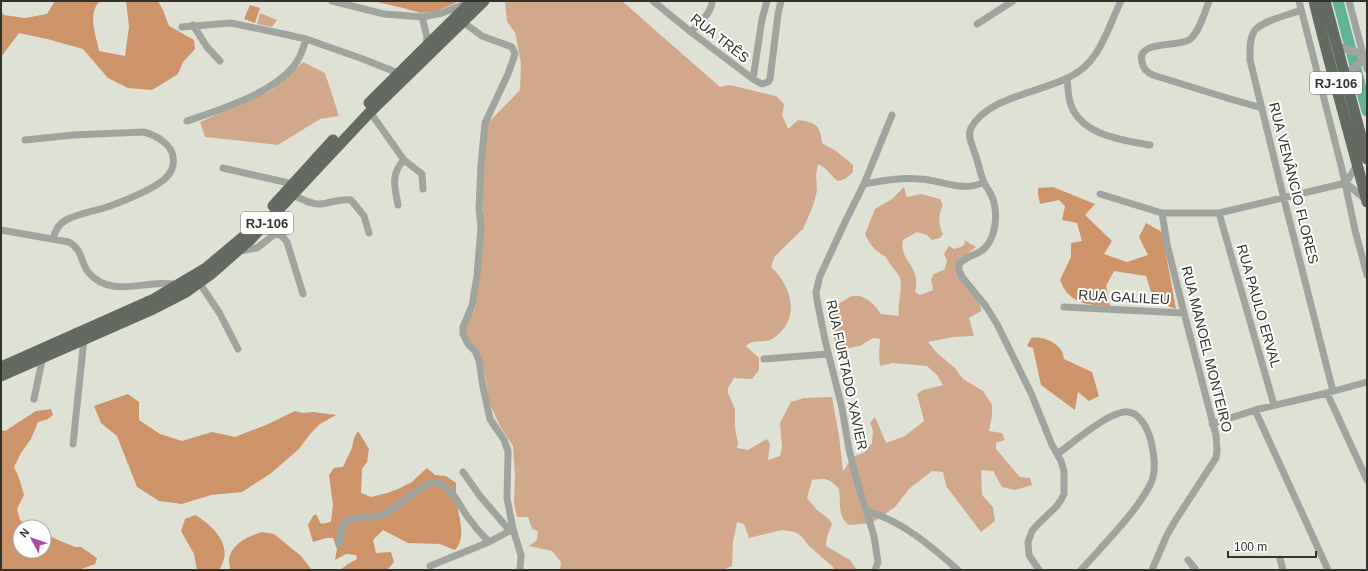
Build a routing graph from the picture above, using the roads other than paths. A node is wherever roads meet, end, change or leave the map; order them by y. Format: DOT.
graph roads {
  1 [pos="332,1"];
  2 [pos="472,1"];
  3 [pos="484,1"];
  4 [pos="653,1"];
  5 [pos="712,1"];
  6 [pos="767,1"];
  7 [pos="781,1"];
  8 [pos="1013,1"];
  9 [pos="1121,1"];
  10 [pos="1209,1"];
  11 [pos="1299,1"];
  12 [pos="1314,1"];
  13 [pos="1326,1"];
  14 [pos="1349,1"];
  15 [pos="1301,10"];
  16 [pos="422,18"];
  17 [pos="463,22"];
  18 [pos="977,24"];
  19 [pos="193,25"];
  20 [pos="182,26"];
  21 [pos="691,32"];
  22 [pos="306,39"];
  23 [pos="1342,47"];
  24 [pos="425,48"];
  25 [pos="1364,59"];
  26 [pos="220,61"];
  27 [pos="398,73"];
  28 [pos="1348,73"];
  29 [pos="1067,78"];
  30 [pos="753,79"];
  31 [pos="1262,108"];
  32 [pos="370,112"];
  33 [pos="892,115"];
  34 [pos="187,121"];
  35 [pos="25,140"];
  36 [pos="1150,145"];
  37 [pos="404,160"];
  38 [pos="1362,161"];
  39 [pos="223,168"];
  40 [pos="984,182"];
  41 [pos="864,184"];
  42 [pos="1346,184"];
  43 [pos="293,189"];
  44 [pos="423,189"];
  45 [pos="1100,194"];
  46 [pos="1284,198"];
  47 [pos="1367,201"];
  48 [pos="398,205"];
  49 [pos="1162,213"];
  50 [pos="1219,213"];
  51 [pos="1,230"];
  52 [pos="369,233"];
  53 [pos="53,239"];
  54 [pos="238,251"];
  55 [pos="1367,275"];
  56 [pos="199,282"];
  57 [pos="181,284"];
  58 [pos="303,294"];
  59 [pos="1064,307"];
  60 [pos="1184,313"];
  61 [pos="84,339"];
  62 [pos="238,350"];
  63 [pos="828,354"];
  64 [pos="43,356"];
  65 [pos="764,359"];
  66 [pos="1,367"];
  67 [pos="1,376"];
  68 [pos="1367,382"];
  69 [pos="1330,392"];
  70 [pos="34,399"];
  71 [pos="1274,405"];
  72 [pos="1255,410"];
  73 [pos="1212,424"];
  74 [pos="73,444"];
  75 [pos="1058,454"];
  76 [pos="462,472"];
  77 [pos="1367,480"];
  78 [pos="867,511"];
  79 [pos="511,530"];
  80 [pos="489,542"];
  81 [pos="339,544"];
  82 [pos="1280,559"];
  83 [pos="1188,560"];
  84 [pos="430,566"];
  85 [pos="520,570"];
  86 [pos="875,570"];
  87 [pos="958,570"];
  88 [pos="1039,570"];
  89 [pos="1081,570"];
  90 [pos="1152,570"];
  91 [pos="1196,570"];
  92 [pos="1283,570"];
  93 [pos="1328,570"];
  1 -- 16 [label="street"];
  2 -- 16 [label="street"];
  2 -- 24 [label="highway, RJ-106"];
  3 -- 17 [label="highway, RJ-106"];
  4 -- 21 [label="street, RUA TRÊS"];
  5 -- 21 [label="street"];
  6 -- 30 [label="street"];
  7 -- 30 [label="street"];
  8 -- 18 [label="street"];
  9 -- 29 [label="street"];
  10 -- 31 [label="street"];
  11 -- 15 [label="street"];
  12 -- 38 [label="highway, RJ-106"];
  13 -- 23 [label="highway, RJ-106"];
  14 -- 25 [label="street"];
  15 -- 31 [label="street, RUA VENÂNCIO FLORES"];
  15 -- 42 [label="street"];
  16 -- 24 [label="street"];
  17 -- 32 [label="highway, RJ-106"];
  17 -- 79 [label="street"];
  19 -- 20 [label="street"];
  19 -- 22 [label="street"];
  19 -- 26 [label="street"];
  21 -- 30 [label="street, RUA TRÊS"];
  22 -- 27 [label="street"];
  22 -- 34 [label="street"];
  23 -- 25 [label="street"];
  23 -- 28 [label="highway, RJ-106"];
  24 -- 27 [label="highway, RJ-106"];
  25 -- 28 [label="street"];
  27 -- 43 [label="highway, RJ-106"];
  28 -- 38 [label="highway, RJ-106"];
  29 -- 36 [label="street"];
  29 -- 40 [label="street"];
  31 -- 46 [label="street, RUA VENÂNCIO FLORES"];
  32 -- 37 [label="street"];
  32 -- 43 [label="highway, RJ-106"];
  33 -- 41 [label="street, RUA FURTADO XAVIER"];
  35 -- 53 [label="street"];
  37 -- 44 [label="street"];
  37 -- 48 [label="street"];
  38 -- 42 [label="street"];
  38 -- 47 [label="highway, RJ-106"];
  39 -- 43 [label="street"];
  40 -- 41 [label="street"];
  40 -- 75 [label="street"];
  41 -- 63 [label="street, RUA FURTADO XAVIER"];
  42 -- 46 [label="street"];
  42 -- 47 [label="street"];
  42 -- 55 [label="street"];
  43 -- 52 [label="street"];
  43 -- 54 [label="highway, RJ-106"];
  43 -- 57 [label="highway, RJ-106"];
  45 -- 49 [label="street"];
  46 -- 50 [label="street"];
  46 -- 69 [label="street, RUA VENÂNCIO FLORES"];
  49 -- 50 [label="street"];
  49 -- 60 [label="street, RUA MANOEL MONTEIRO"];
  50 -- 71 [label="street, RUA PAULO ERVAL"];
  51 -- 53 [label="street"];
  53 -- 57 [label="street"];
  54 -- 56 [label="highway, RJ-106"];
  54 -- 58 [label="street"];
  56 -- 61 [label="highway, RJ-106"];
  56 -- 62 [label="street"];
  57 -- 66 [label="highway, RJ-106"];
  59 -- 60 [label="street, RUA GALILEU"];
  60 -- 73 [label="street, RUA MANOEL MONTEIRO"];
  61 -- 64 [label="highway, RJ-106"];
  61 -- 74 [label="street"];
  63 -- 65 [label="street"];
  63 -- 78 [label="street, RUA FURTADO XAVIER"];
  64 -- 67 [label="highway, RJ-106"];
  64 -- 70 [label="street"];
  68 -- 69 [label="street"];
  69 -- 71 [label="street"];
  69 -- 77 [label="street, RUA VENÂNCIO FLORES"];
  71 -- 72 [label="street"];
  72 -- 73 [label="street"];
  72 -- 93 [label="street"];
  73 -- 90 [label="street, RUA MANOEL MONTEIRO"];
  75 -- 88 [label="street"];
  75 -- 89 [label="street"];
  76 -- 79 [label="street"];
  78 -- 86 [label="street, RUA FURTADO XAVIER"];
  78 -- 87 [label="street"];
  79 -- 80 [label="street"];
  79 -- 85 [label="street"];
  80 -- 81 [label="street"];
  80 -- 84 [label="street"];
  82 -- 92 [label="street"];
  83 -- 91 [label="street"];
}
